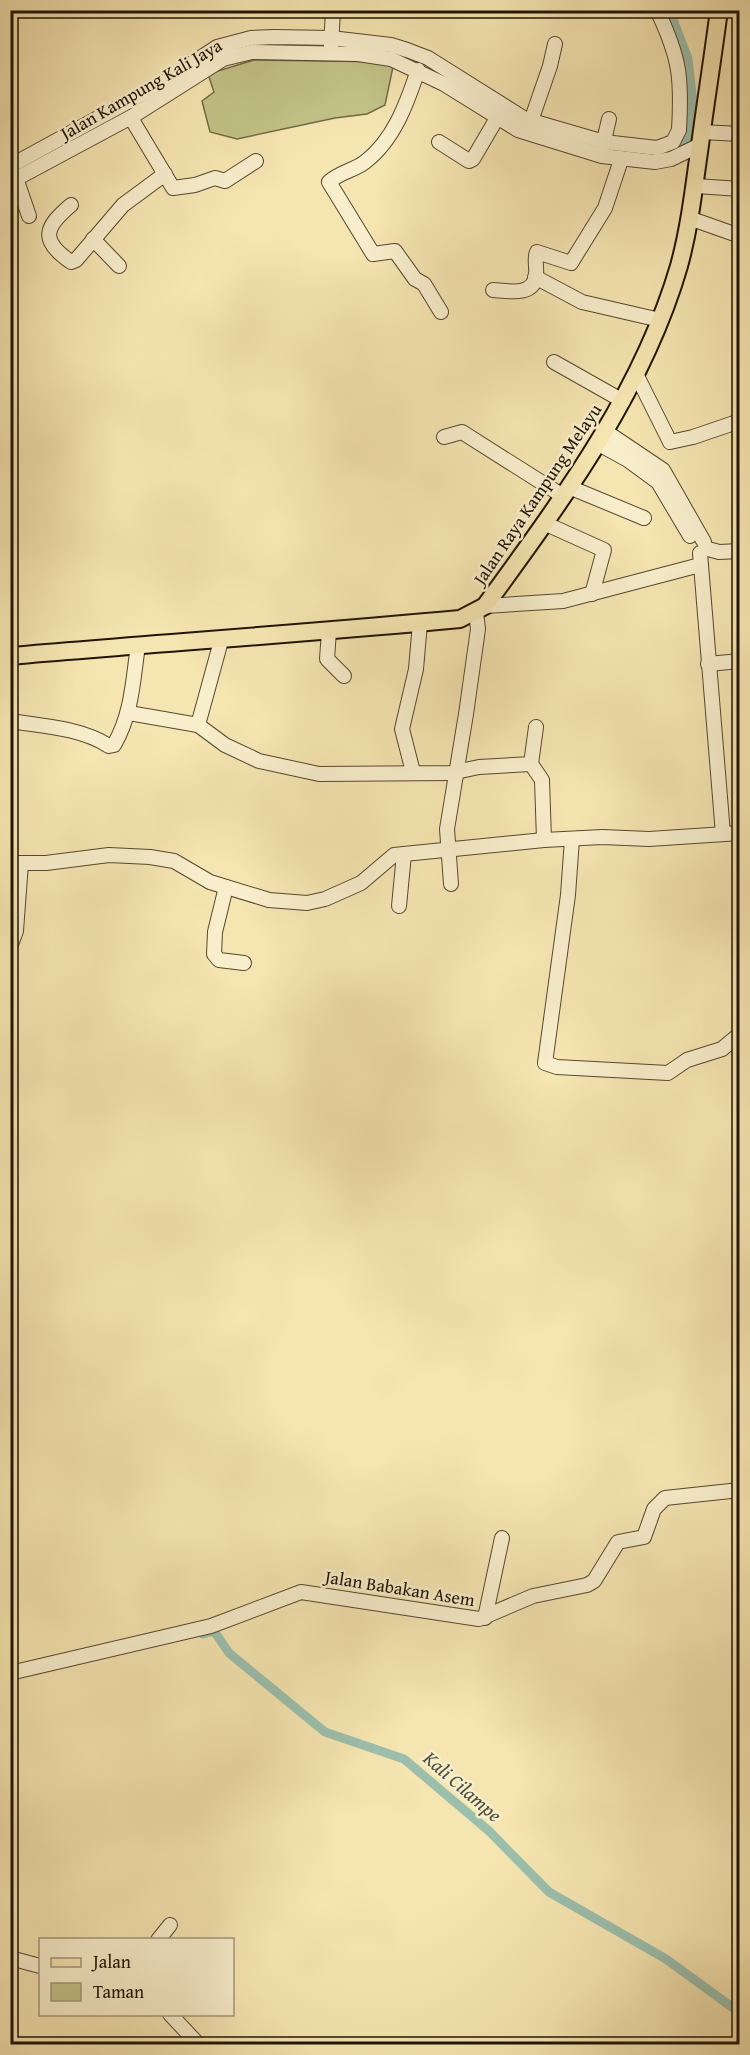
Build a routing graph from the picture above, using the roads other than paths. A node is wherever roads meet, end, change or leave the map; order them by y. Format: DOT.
graph roads {
  1 [pos="333,10"];
  2 [pos="657,10"];
  3 [pos="719,10"];
  4 [pos="555,44"];
  5 [pos="331,46"];
  6 [pos="418,70"];
  7 [pos="129,111"];
  8 [pos="497,118"];
  9 [pos="609,119"];
  10 [pos="531,120"];
  11 [pos="740,134"];
  12 [pos="701,139"];
  13 [pos="439,142"];
  14 [pos="603,148"];
  15 [pos="621,160"];
  16 [pos="255,161"];
  17 [pos="165,174"];
  18 [pos="12,175"];
  19 [pos="696,186"];
  20 [pos="740,189"];
  21 [pos="71,205"];
  22 [pos="29,216"];
  23 [pos="690,218"];
  24 [pos="740,236"];
  25 [pos="93,239"];
  26 [pos="119,266"];
  27 [pos="535,278"];
  28 [pos="493,290"];
  29 [pos="441,312"];
  30 [pos="660,320"];
  31 [pos="554,362"];
  32 [pos="637,376"];
  33 [pos="623,401"];
  34 [pos="740,421"];
  35 [pos="444,437"];
  36 [pos="601,437"];
  37 [pos="566,491"];
  38 [pos="644,518"];
  39 [pos="544,523"];
  40 [pos="702,551"];
  41 [pos="740,552"];
  42 [pos="592,594"];
  43 [pos="480,609"];
  44 [pos="420,622"];
  45 [pos="329,631"];
  46 [pos="221,641"];
  47 [pos="138,645"];
  48 [pos="10,656"];
  49 [pos="740,661"];
  50 [pos="708,664"];
  51 [pos="344,676"];
  52 [pos="129,713"];
  53 [pos="10,721"];
  54 [pos="198,725"];
  55 [pos="536,727"];
  56 [pos="531,764"];
  57 [pos="456,771"];
  58 [pos="413,772"];
  59 [pos="740,833"];
  60 [pos="723,834"];
  61 [pos="572,839"];
  62 [pos="544,840"];
  63 [pos="447,850"];
  64 [pos="404,854"];
  65 [pos="16,863"];
  66 [pos="451,884"];
  67 [pos="226,887"];
  68 [pos="399,906"];
  69 [pos="10,947"];
  70 [pos="244,963"];
  71 [pos="740,1034"];
  72 [pos="740,1490"];
  73 [pos="502,1539"];
  74 [pos="485,1618"];
  75 [pos="10,1673"];
  76 [pos="170,1925"];
  77 [pos="160,1938"];
  78 [pos="10,1958"];
  79 [pos="39,1966"];
  80 [pos="172,2016"];
  81 [pos="198,2044"];
  1 -- 5 [label="street"];
  2 -- 14 [label="street"];
  3 -- 12 [label="main road, Jalan Raya Kampung Melayu"];
  4 -- 10 [label="street"];
  5 -- 6 [label="street, Jalan Kampung Kali Jaya"];
  5 -- 7 [label="street, Jalan Kampung Kali Jaya"];
  5 -- 10 [label="street"];
  6 -- 8 [label="street, Jalan Kampung Kali Jaya"];
  6 -- 29 [label="street"];
  7 -- 17 [label="street"];
  7 -- 18 [label="street, Jalan Kampung Kali Jaya"];
  8 -- 13 [label="street"];
  8 -- 14 [label="street, Jalan Kampung Kali Jaya"];
  9 -- 14 [label="street"];
  10 -- 14 [label="street"];
  11 -- 12 [label="street"];
  12 -- 15 [label="street, Jalan Kampung Kali Jaya"];
  12 -- 19 [label="main road, Jalan Raya Kampung Melayu"];
  14 -- 15 [label="street, Jalan Kampung Kali Jaya"];
  15 -- 27 [label="street"];
  16 -- 17 [label="street"];
  17 -- 25 [label="street"];
  18 -- 22 [label="street"];
  19 -- 20 [label="street"];
  19 -- 23 [label="main road, Jalan Raya Kampung Melayu"];
  21 -- 25 [label="street"];
  23 -- 24 [label="street"];
  23 -- 30 [label="main road, Jalan Raya Kampung Melayu"];
  25 -- 26 [label="street"];
  27 -- 28 [label="street"];
  27 -- 30 [label="street"];
  30 -- 32 [label="main road, Jalan Raya Kampung Melayu"];
  31 -- 33 [label="street"];
  32 -- 33 [label="main road, Jalan Raya Kampung Melayu"];
  32 -- 34 [label="street"];
  33 -- 36 [label="main road, Jalan Raya Kampung Melayu"];
  35 -- 37 [label="street"];
  36 -- 37 [label="main road, Jalan Raya Kampung Melayu"];
  36 -- 40 [label="street"];
  37 -- 38 [label="street"];
  37 -- 39 [label="main road, Jalan Raya Kampung Melayu"];
  39 -- 42 [label="street"];
  39 -- 43 [label="main road, Jalan Raya Kampung Melayu"];
  40 -- 41 [label="street"];
  40 -- 42 [label="street"];
  40 -- 50 [label="street"];
  42 -- 43 [label="street"];
  43 -- 44 [label="main road, Jalan Raya Kampung Melayu"];
  43 -- 57 [label="street"];
  44 -- 45 [label="main road, Jalan Raya Kampung Melayu"];
  44 -- 58 [label="street"];
  45 -- 46 [label="main road, Jalan Raya Kampung Melayu"];
  45 -- 51 [label="street"];
  46 -- 47 [label="main road, Jalan Raya Kampung Melayu"];
  46 -- 54 [label="street"];
  47 -- 48 [label="main road, Jalan Raya Kampung Melayu"];
  47 -- 52 [label="street"];
  49 -- 50 [label="street"];
  50 -- 60 [label="street"];
  52 -- 53 [label="street"];
  52 -- 54 [label="street"];
  54 -- 58 [label="street"];
  55 -- 56 [label="street"];
  56 -- 57 [label="street"];
  56 -- 62 [label="street"];
  57 -- 58 [label="street"];
  57 -- 63 [label="street"];
  59 -- 60 [label="street"];
  60 -- 61 [label="street"];
  61 -- 62 [label="street"];
  61 -- 71 [label="street"];
  62 -- 63 [label="street"];
  63 -- 64 [label="street"];
  63 -- 66 [label="street"];
  64 -- 67 [label="street"];
  64 -- 68 [label="street"];
  65 -- 67 [label="street"];
  65 -- 69 [label="street"];
  67 -- 70 [label="street"];
  72 -- 74 [label="street, Jalan Babakan Asem"];
  73 -- 74 [label="street"];
  74 -- 75 [label="street, Jalan Babakan Asem"];
  76 -- 77 [label="street"];
  78 -- 79 [label="street"];
  80 -- 81 [label="street"];
}
